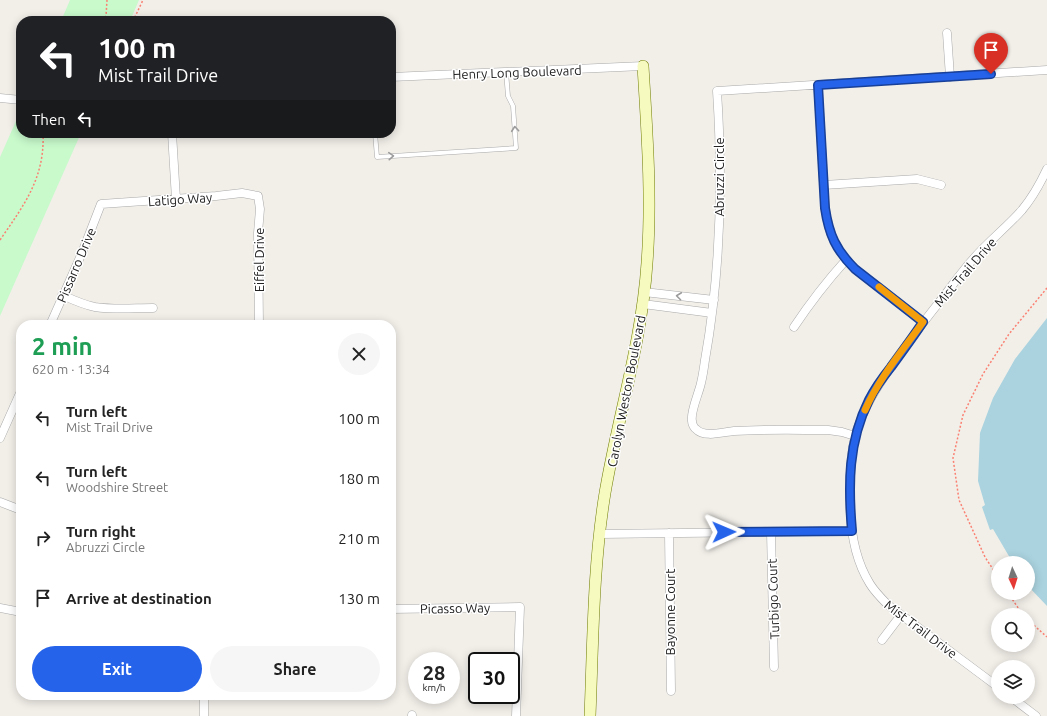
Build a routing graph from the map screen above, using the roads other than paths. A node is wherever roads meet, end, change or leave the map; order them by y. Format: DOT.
graph roads {
  1 [pos="947,33"];
  2 [pos="643,66"];
  3 [pos="1047,70"];
  4 [pos="506,72"];
  5 [pos="396,77"];
  6 [pos="950,77"];
  7 [pos="818,85"];
  8 [pos="0,98"];
  9 [pos="16,100"];
  10 [pos="172,138"];
  11 [pos="375,138"];
  12 [pos="1047,169"];
  13 [pos="824,184"];
  14 [pos="941,185"];
  15 [pos="258,196"];
  16 [pos="176,199"];
  17 [pos="101,204"];
  18 [pos="846,260"];
  19 [pos="644,292"];
  20 [pos="62,295"];
  21 [pos="714,300"];
  22 [pos="643,304"];
  23 [pos="153,308"];
  24 [pos="712,312"];
  25 [pos="52,320"];
  26 [pos="259,320"];
  27 [pos="923,322"];
  28 [pos="794,327"];
  29 [pos="16,402"];
  30 [pos="855,436"];
  31 [pos="0,438"];
  32 [pos="0,502"];
  33 [pos="16,508"];
  34 [pos="852,531"];
  35 [pos="771,532"];
  36 [pos="669,533"];
  37 [pos="600,534"];
  38 [pos="0,608"];
  39 [pos="396,609"];
  40 [pos="16,611"];
  41 [pos="901,615"];
  42 [pos="882,640"];
  43 [pos="774,667"];
  44 [pos="991,682"];
  45 [pos="671,691"];
  46 [pos="204,700"];
  47 [pos="1021,704"];
  48 [pos="204,716"];
  49 [pos="516,716"];
  50 [pos="590,716"];
  51 [pos="1036,716"];
  1 -- 6 [label="street"];
  2 -- 4 [label="street, Henry Long Boulevard"];
  2 -- 19 [label="street, Carolyn Weston Boulevard"];
  3 -- 6 [label="street, Abruzzi Circle"];
  4 -- 5 [label="street, Henry Long Boulevard"];
  11 -- 4 [label="lane, one-way"];
  6 -- 7 [label="street, Abruzzi Circle"];
  7 -- 13 [label="street"];
  7 -- 21 [label="street, Abruzzi Circle"];
  8 -- 9 [label="street"];
  10 -- 16 [label="street"];
  12 -- 27 [label="street, Mist Trail Drive"];
  13 -- 14 [label="street"];
  13 -- 18 [label="street"];
  15 -- 16 [label="street, Latigo Way"];
  15 -- 26 [label="street, Eiffel Drive"];
  16 -- 17 [label="street, Latigo Way"];
  17 -- 20 [label="street, Pissarro Drive"];
  18 -- 27 [label="street"];
  18 -- 28 [label="street"];
  21 -- 19 [label="street, one-way"];
  19 -- 22 [label="street, Carolyn Weston Boulevard"];
  20 -- 23 [label="street"];
  20 -- 25 [label="street, Pissarro Drive"];
  21 -- 24 [label="street, Abruzzi Circle"];
  22 -- 24 [label="street"];
  22 -- 37 [label="street, Carolyn Weston Boulevard"];
  24 -- 30 [label="street, Abruzzi Circle"];
  27 -- 30 [label="street, Mist Trail Drive"];
  29 -- 31 [label="street"];
  30 -- 34 [label="street, Mist Trail Drive"];
  32 -- 33 [label="street"];
  34 -- 35 [label="street"];
  34 -- 41 [label="street, Mist Trail Drive"];
  35 -- 36 [label="street"];
  35 -- 43 [label="street, Turbigo Court"];
  36 -- 37 [label="street"];
  36 -- 45 [label="street, Bayonne Court"];
  37 -- 50 [label="street, Carolyn Weston Boulevard"];
  38 -- 40 [label="street"];
  39 -- 49 [label="street, Picasso Way"];
  41 -- 42 [label="street"];
  41 -- 44 [label="street, Mist Trail Drive"];
  46 -- 48 [label="street"];
  47 -- 51 [label="street"];
}
